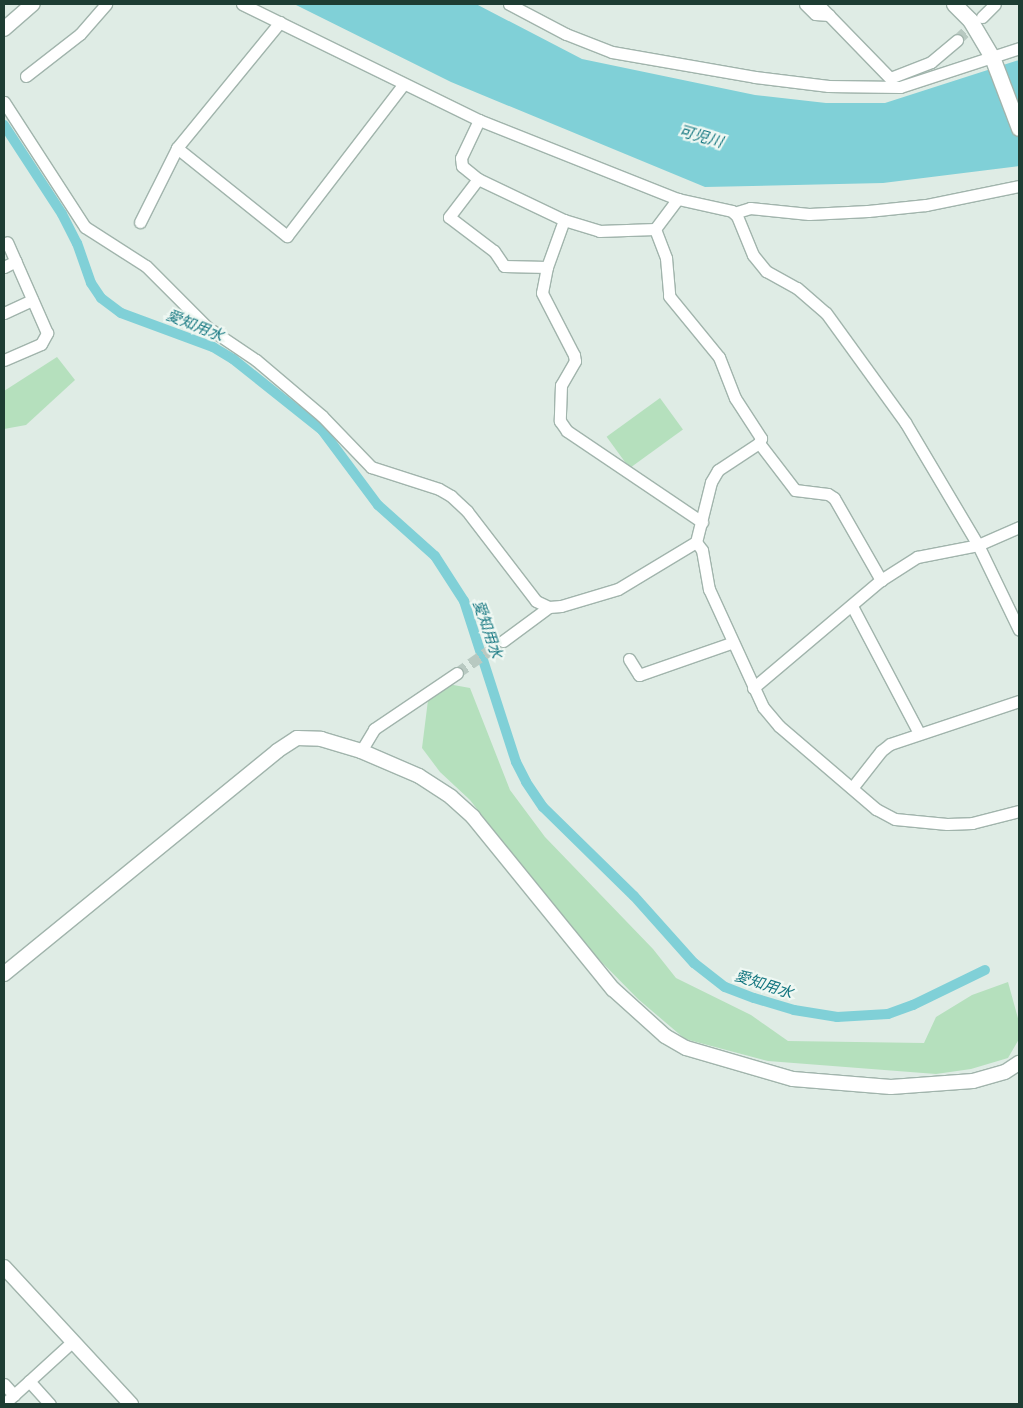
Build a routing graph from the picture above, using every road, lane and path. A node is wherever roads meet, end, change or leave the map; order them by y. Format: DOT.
graph roads {
  1 [pos="33,4"];
  2 [pos="106,4"];
  3 [pos="242,4"];
  4 [pos="511,4"];
  5 [pos="805,4"];
  6 [pos="818,4"];
  7 [pos="954,4"];
  8 [pos="995,4"];
  9 [pos="829,15"];
  10 [pos="982,17"];
  11 [pos="280,22"];
  12 [pos="4,30"];
  13 [pos="957,40"];
  14 [pos="1019,48"];
  15 [pos="992,57"];
  16 [pos="898,75"];
  17 [pos="26,76"];
  18 [pos="403,85"];
  19 [pos="910,85"];
  20 [pos="4,102"];
  21 [pos="480,120"];
  22 [pos="1019,128"];
  23 [pos="177,148"];
  24 [pos="478,179"];
  25 [pos="1019,186"];
  26 [pos="678,199"];
  27 [pos="734,213"];
  28 [pos="564,220"];
  29 [pos="140,222"];
  30 [pos="655,229"];
  31 [pos="7,242"];
  32 [pos="16,261"];
  33 [pos="4,267"];
  34 [pos="546,267"];
  35 [pos="32,300"];
  36 [pos="4,313"];
  37 [pos="4,360"];
  38 [pos="759,442"];
  39 [pos="702,522"];
  40 [pos="1019,527"];
  41 [pos="696,542"];
  42 [pos="978,546"];
  43 [pos="881,580"];
  44 [pos="852,606"];
  45 [pos="549,607"];
  46 [pos="1019,630"];
  47 [pos="503,641"];
  48 [pos="731,643"];
  49 [pos="628,659"];
  50 [pos="457,672"];
  51 [pos="753,688"];
  52 [pos="1019,701"];
  53 [pos="919,733"];
  54 [pos="361,751"];
  55 [pos="852,788"];
  56 [pos="1019,811"];
  57 [pos="4,974"];
  58 [pos="1019,1063"];
  59 [pos="4,1267"];
  60 [pos="72,1342"];
  61 [pos="29,1381"];
  62 [pos="4,1384"];
  63 [pos="14,1395"];
  64 [pos="4,1404"];
  65 [pos="50,1404"];
  66 [pos="131,1404"];
  1 -- 12 [label="street"];
  2 -- 17 [label="street"];
  3 -- 11 [label="street"];
  4 -- 19 [label="street"];
  5 -- 9 [label="street"];
  6 -- 9 [label="street"];
  7 -- 15 [label="main road"];
  8 -- 10 [label="street"];
  9 -- 16 [label="street"];
  11 -- 18 [label="street"];
  11 -- 23 [label="street"];
  13 -- 16 [label="street"];
  14 -- 15 [label="street"];
  15 -- 19 [label="street"];
  15 -- 22 [label="main road"];
  16 -- 19 [label="street"];
  18 -- 21 [label="street"];
  18 -- 23 [label="street"];
  20 -- 45 [label="street"];
  21 -- 24 [label="street"];
  21 -- 26 [label="street"];
  23 -- 29 [label="street"];
  24 -- 28 [label="street"];
  24 -- 34 [label="street"];
  25 -- 27 [label="street"];
  26 -- 27 [label="street"];
  26 -- 30 [label="street"];
  27 -- 42 [label="street"];
  28 -- 30 [label="street"];
  28 -- 34 [label="street"];
  30 -- 38 [label="street"];
  31 -- 32 [label="street"];
  32 -- 33 [label="street"];
  32 -- 35 [label="street"];
  34 -- 39 [label="street"];
  35 -- 36 [label="street"];
  35 -- 37 [label="street"];
  38 -- 39 [label="street"];
  38 -- 43 [label="street"];
  39 -- 41 [label="street"];
  40 -- 42 [label="street"];
  41 -- 45 [label="street"];
  41 -- 48 [label="street"];
  42 -- 43 [label="street"];
  42 -- 46 [label="street"];
  43 -- 44 [label="street"];
  44 -- 51 [label="street"];
  44 -- 53 [label="street"];
  45 -- 47 [label="street"];
  48 -- 49 [label="street"];
  48 -- 51 [label="street"];
  50 -- 54 [label="street"];
  51 -- 55 [label="street"];
  52 -- 53 [label="street"];
  53 -- 55 [label="street"];
  54 -- 57 [label="street"];
  54 -- 58 [label="street"];
  55 -- 56 [label="street"];
  59 -- 60 [label="street"];
  60 -- 61 [label="street"];
  60 -- 66 [label="street"];
  61 -- 63 [label="street"];
  61 -- 65 [label="street"];
  62 -- 63 [label="street"];
  63 -- 64 [label="street"];
}
